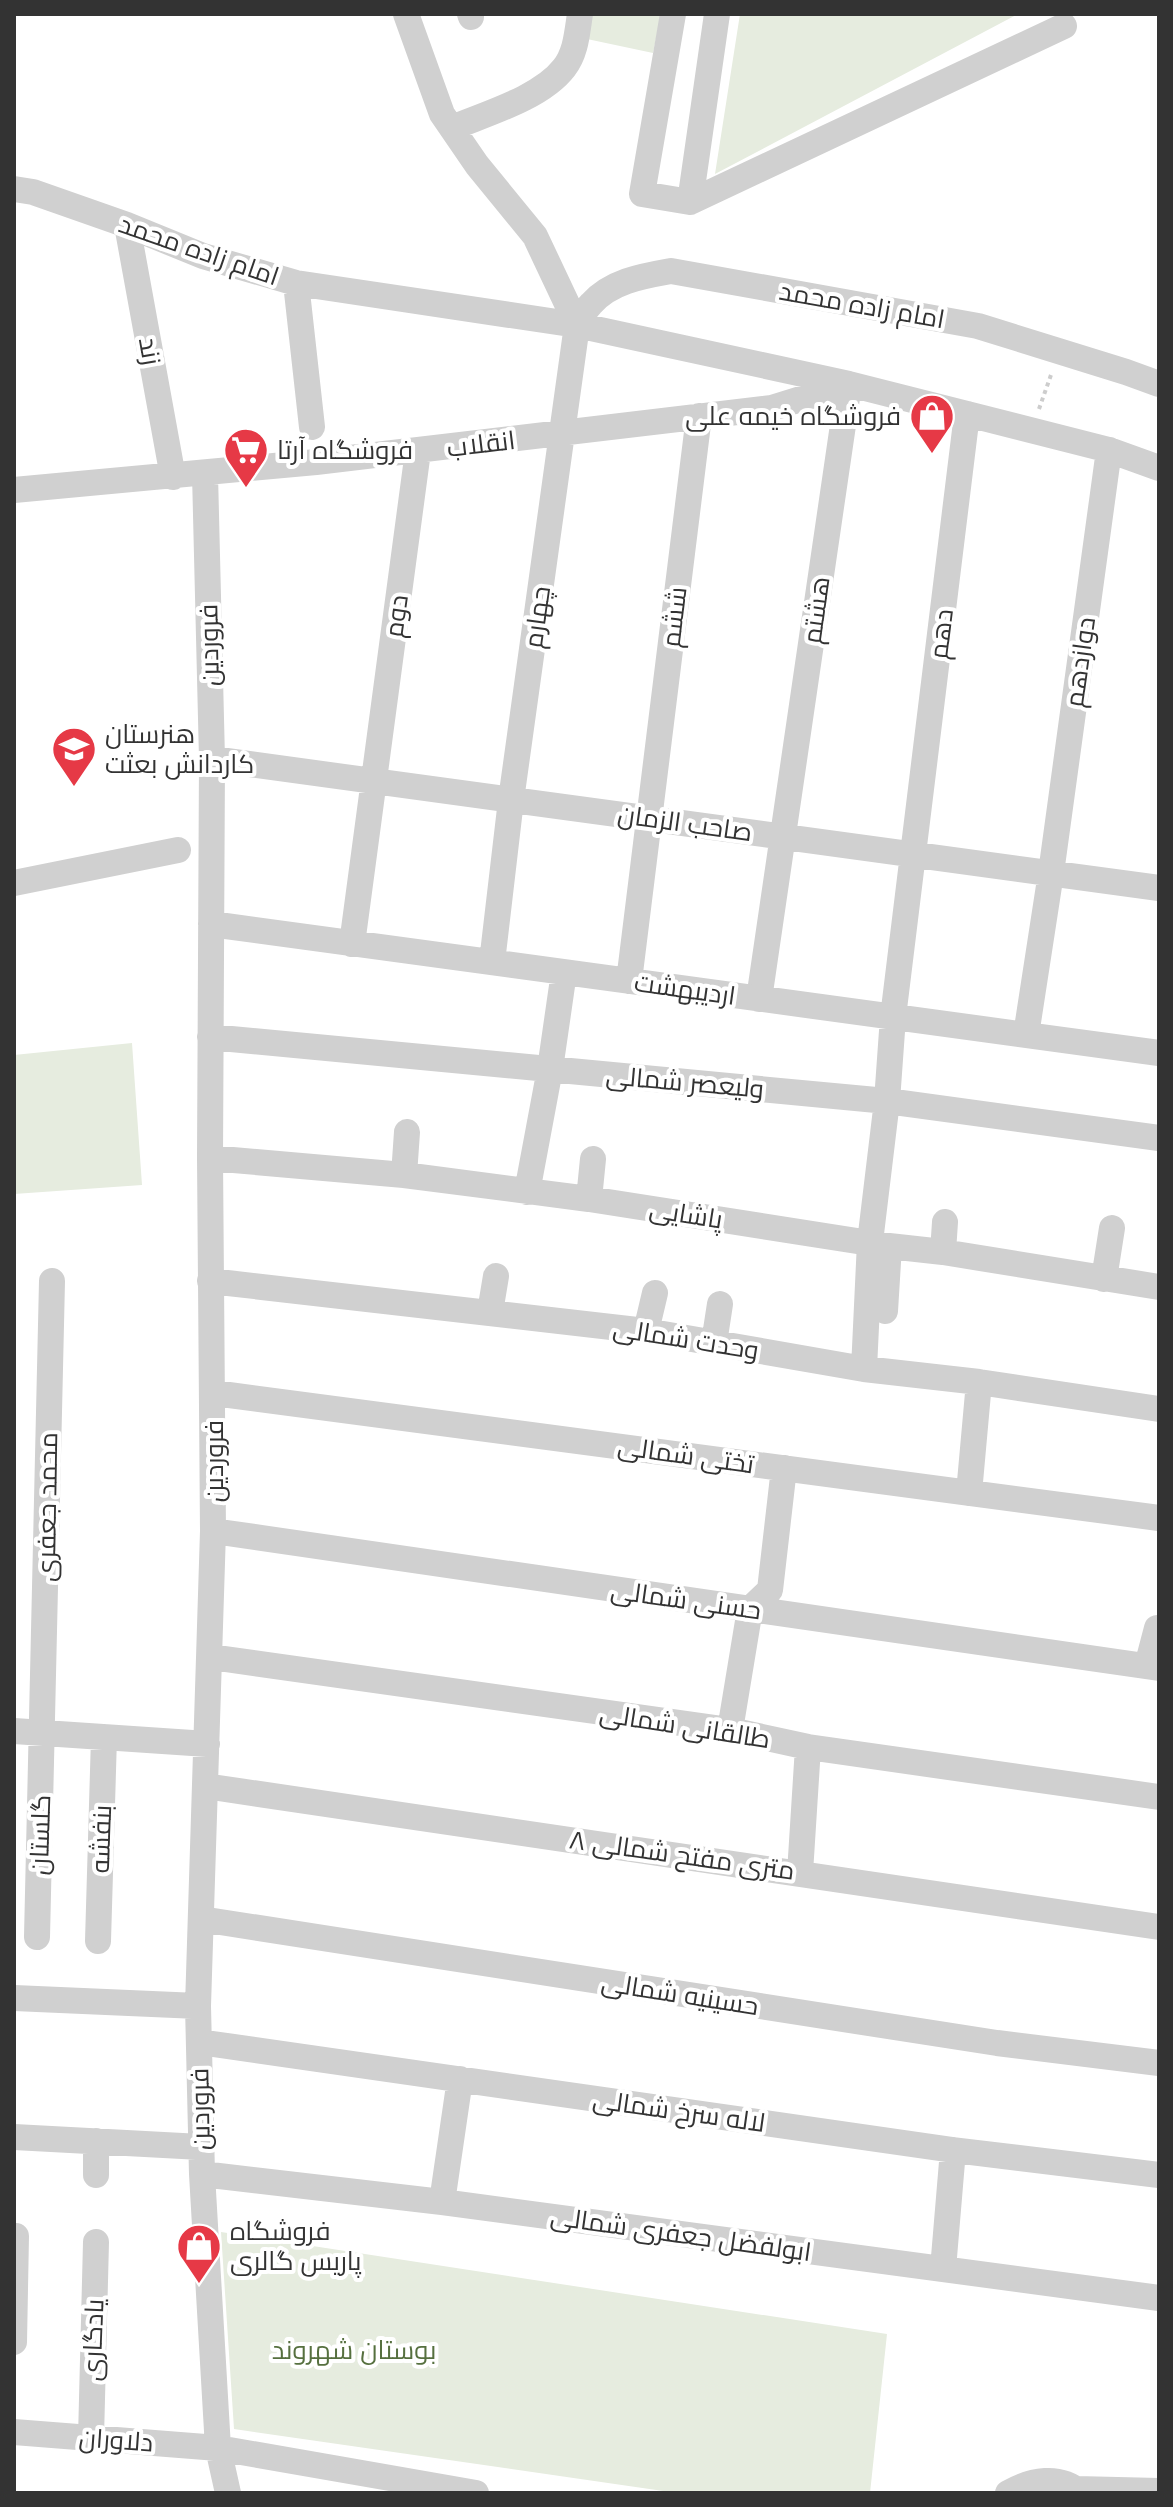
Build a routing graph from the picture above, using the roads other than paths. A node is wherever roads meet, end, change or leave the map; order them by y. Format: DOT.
graph roads {
  1 [pos="406,14"];
  2 [pos="580,14"];
  3 [pos="673,14"];
  4 [pos="717,14"];
  5 [pos="1064,26"];
  6 [pos="452,128"];
  7 [pos="14,189"];
  8 [pos="690,202"];
  9 [pos="127,225"];
  10 [pos="296,283"];
  11 [pos="577,325"];
  12 [pos="849,384"];
  13 [pos="1159,384"];
  14 [pos="967,414"];
  15 [pos="699,416"];
  16 [pos="312,427"];
  17 [pos="564,434"];
  18 [pos="1109,450"];
  19 [pos="418,451"];
  20 [pos="1159,468"];
  21 [pos="205,474"];
  22 [pos="173,477"];
  23 [pos="14,490"];
  24 [pos="212,759"];
  25 [pos="374,781"];
  26 [pos="511,800"];
  27 [pos="649,818"];
  28 [pos="783,837"];
  29 [pos="178,850"];
  30 [pos="914,854"];
  31 [pos="1051,873"];
  32 [pos="14,883"];
  33 [pos="1159,888"];
  34 [pos="211,924"];
  35 [pos="352,944"];
  36 [pos="492,962"];
  37 [pos="564,972"];
  38 [pos="629,981"];
  39 [pos="759,999"];
  40 [pos="893,1017"];
  41 [pos="1026,1035"];
  42 [pos="210,1037"];
  43 [pos="1159,1053"];
  44 [pos="550,1069"];
  45 [pos="887,1101"];
  46 [pos="407,1132"];
  47 [pos="1159,1138"];
  48 [pos="210,1158"];
  49 [pos="593,1159"];
  50 [pos="404,1175"];
  51 [pos="527,1192"];
  52 [pos="589,1199"];
  53 [pos="945,1222"];
  54 [pos="1112,1228"];
  55 [pos="880,1244"];
  56 [pos="943,1252"];
  57 [pos="496,1276"];
  58 [pos="1104,1279"];
  59 [pos="52,1281"];
  60 [pos="210,1281"];
  61 [pos="1159,1287"];
  62 [pos="655,1293"];
  63 [pos="720,1304"];
  64 [pos="885,1311"];
  65 [pos="490,1312"];
  66 [pos="646,1331"];
  67 [pos="714,1343"];
  68 [pos="864,1369"];
  69 [pos="979,1382"];
  70 [pos="214,1393"];
  71 [pos="1159,1409"];
  72 [pos="784,1468"];
  73 [pos="969,1493"];
  74 [pos="1159,1518"];
  75 [pos="213,1531"];
  76 [pos="750,1609"];
  77 [pos="1157,1628"];
  78 [pos="211,1657"];
  79 [pos="1153,1667"];
  80 [pos="730,1730"];
  81 [pos="14,1731"];
  82 [pos="43,1733"];
  83 [pos="104,1737"];
  84 [pos="207,1744"];
  85 [pos="808,1747"];
  86 [pos="205,1786"];
  87 [pos="1159,1797"];
  88 [pos="800,1873"];
  89 [pos="201,1919"];
  90 [pos="1159,1927"];
  91 [pos="37,1937"];
  92 [pos="98,1941"];
  93 [pos="14,1998"];
  94 [pos="198,2006"];
  95 [pos="199,2042"];
  96 [pos="1159,2063"];
  97 [pos="460,2079"];
  98 [pos="14,2137"];
  99 [pos="96,2141"];
  100 [pos="201,2147"];
  101 [pos="953,2150"];
  102 [pos="202,2174"];
  103 [pos="96,2175"];
  104 [pos="1159,2175"];
  105 [pos="442,2202"];
  106 [pos="16,2236"];
  107 [pos="96,2242"];
  108 [pos="943,2269"];
  109 [pos="1159,2298"];
  110 [pos="14,2342"];
  111 [pos="14,2432"];
  112 [pos="91,2438"];
  113 [pos="218,2448"];
  114 [pos="1078,2491"];
  115 [pos="1159,2491"];
  116 [pos="228,2493"];
  117 [pos="476,2493"];
  118 [pos="1008,2493"];
  1 -- 6 [label="street"];
  2 -- 6 [label="street"];
  3 -- 8 [label="street"];
  4 -- 8 [label="street"];
  5 -- 8 [label="street"];
  6 -- 11 [label="street"];
  7 -- 9 [label="street, امام زاده محمد"];
  9 -- 10 [label="street, امام زاده محمد"];
  9 -- 22 [label="street, زند"];
  10 -- 11 [label="street, امام زاده محمد"];
  10 -- 16 [label="street"];
  11 -- 12 [label="street, امام زاده محمد"];
  11 -- 13 [label="street, امام زاده محمد"];
  11 -- 17 [label="street, چهارم"];
  12 -- 14 [label="street, امام زاده محمد"];
  12 -- 15 [label="street, انقلاب"];
  12 -- 28 [label="street, هشتم"];
  14 -- 18 [label="street, امام زاده محمد"];
  14 -- 30 [label="street, دهم"];
  15 -- 17 [label="street, انقلاب"];
  15 -- 27 [label="street, ششم"];
  17 -- 19 [label="street, انقلاب"];
  17 -- 26 [label="street, چهارم"];
  18 -- 20 [label="street, امام زاده محمد"];
  18 -- 31 [label="street, دوازدهم"];
  19 -- 21 [label="street, انقلاب"];
  19 -- 25 [label="street, دوم"];
  21 -- 22 [label="street, انقلاب"];
  21 -- 24 [label="street, فروردین"];
  22 -- 23 [label="street, انقلاب"];
  24 -- 25 [label="street, صاحب الزمان"];
  24 -- 34 [label="street, فروردین"];
  25 -- 26 [label="street, صاحب الزمان"];
  25 -- 35 [label="street, دوم"];
  26 -- 27 [label="street, صاحب الزمان"];
  26 -- 36 [label="street, چهارم"];
  27 -- 28 [label="street, صاحب الزمان"];
  27 -- 38 [label="street, ششم"];
  28 -- 30 [label="street, صاحب الزمان"];
  28 -- 39 [label="street, هشتم"];
  29 -- 32 [label="street"];
  30 -- 31 [label="street, صاحب الزمان"];
  30 -- 40 [label="street, دهم"];
  31 -- 33 [label="street, صاحب الزمان"];
  31 -- 41 [label="street, دوازدهم"];
  34 -- 35 [label="street, اردیبهشت"];
  34 -- 42 [label="street, فروردین"];
  35 -- 36 [label="street, اردیبهشت"];
  36 -- 37 [label="street, اردیبهشت"];
  37 -- 38 [label="street, اردیبهشت"];
  37 -- 44 [label="street"];
  38 -- 39 [label="street, اردیبهشت"];
  39 -- 40 [label="street, اردیبهشت"];
  40 -- 41 [label="street, اردیبهشت"];
  40 -- 45 [label="street, دهم"];
  41 -- 43 [label="street, اردیبهشت"];
  42 -- 44 [label="street, ولیعصر شمالی"];
  42 -- 48 [label="street, فروردین"];
  44 -- 45 [label="street, ولیعصر شمالی"];
  44 -- 51 [label="street"];
  45 -- 47 [label="street, ولیعصر شمالی"];
  45 -- 55 [label="street, دهم"];
  46 -- 50 [label="street"];
  48 -- 50 [label="street, پاشایی"];
  48 -- 60 [label="street, فروردین"];
  49 -- 52 [label="street"];
  50 -- 51 [label="street, پاشایی"];
  51 -- 52 [label="street, پاشایی"];
  52 -- 55 [label="street, پاشایی"];
  53 -- 56 [label="street"];
  54 -- 58 [label="street"];
  55 -- 56 [label="street, پاشایی"];
  55 -- 64 [label="street"];
  55 -- 68 [label="street"];
  56 -- 58 [label="street, پاشایی"];
  57 -- 65 [label="street"];
  58 -- 61 [label="street, پاشایی"];
  59 -- 82 [label="street, محمد جعفری"];
  60 -- 65 [label="street, وحدت شمالی"];
  60 -- 70 [label="street, فروردین"];
  62 -- 66 [label="street"];
  63 -- 67 [label="street"];
  65 -- 66 [label="street, وحدت شمالی"];
  66 -- 67 [label="street, وحدت شمالی"];
  67 -- 68 [label="street, وحدت شمالی"];
  68 -- 69 [label="street, وحدت شمالی"];
  69 -- 71 [label="street, وحدت شمالی"];
  69 -- 73 [label="street"];
  70 -- 72 [label="street, تختی شمالی"];
  70 -- 75 [label="street, فروردین"];
  72 -- 73 [label="street, تختی شمالی"];
  72 -- 76 [label="street"];
  73 -- 74 [label="street, تختی شمالی"];
  75 -- 76 [label="street, حسنی شمالی"];
  75 -- 78 [label="street, فروردین"];
  76 -- 79 [label="street, حسنی شمالی"];
  76 -- 80 [label="street"];
  77 -- 79 [label="street"];
  78 -- 80 [label="street, طالقانی شمالی"];
  78 -- 84 [label="street, فروردین"];
  80 -- 85 [label="street, طالقانی شمالی"];
  81 -- 82 [label="street"];
  82 -- 83 [label="street"];
  82 -- 91 [label="street, گلستان"];
  83 -- 84 [label="street"];
  83 -- 92 [label="street, بنفشه"];
  84 -- 86 [label="street, فروردین"];
  85 -- 87 [label="street, طالقانی شمالی"];
  85 -- 88 [label="street"];
  86 -- 88 [label="street, ۸ متری مفتح شمالی"];
  86 -- 89 [label="street, فروردین"];
  88 -- 90 [label="street, ۸ متری مفتح شمالی"];
  89 -- 94 [label="street, فروردین"];
  89 -- 96 [label="street, حسینیه شمالی"];
  93 -- 94 [label="street"];
  94 -- 95 [label="street, فروردین"];
  95 -- 97 [label="street, لاله سرخ شمالی"];
  95 -- 100 [label="street, فروردین"];
  97 -- 101 [label="street, لاله سرخ شمالی"];
  97 -- 105 [label="street"];
  98 -- 99 [label="street"];
  99 -- 100 [label="street"];
  99 -- 103 [label="street"];
  100 -- 102 [label="street, فروردین"];
  101 -- 104 [label="street, لاله سرخ شمالی"];
  101 -- 108 [label="street"];
  102 -- 105 [label="street, ابولفضل جعفری شمالی"];
  102 -- 113 [label="street, فروردین"];
  105 -- 108 [label="street, ابولفضل جعفری شمالی"];
  106 -- 110 [label="street"];
  107 -- 112 [label="street, یادگاری"];
  108 -- 109 [label="street, ابولفضل جعفری شمالی"];
  111 -- 112 [label="street, دلاوران"];
  112 -- 113 [label="street, دلاوران"];
  113 -- 116 [label="street, فروردین"];
  113 -- 117 [label="street"];
  114 -- 115 [label="street"];
  114 -- 118 [label="street"];
}
